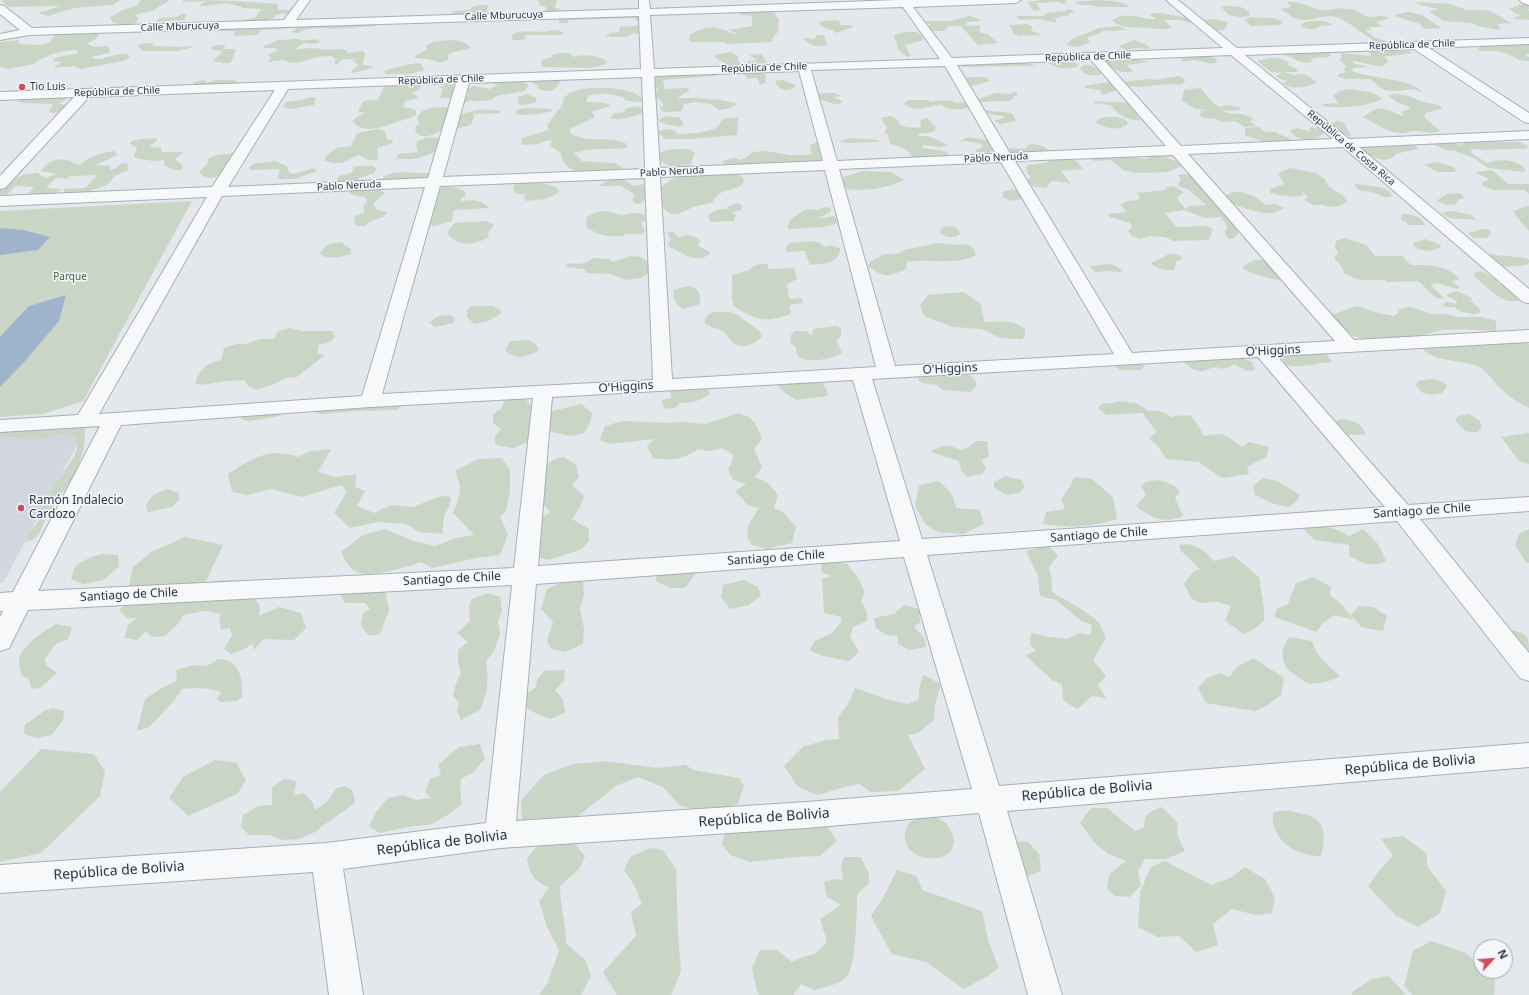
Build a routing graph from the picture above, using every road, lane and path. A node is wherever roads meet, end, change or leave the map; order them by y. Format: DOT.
graph roads {
  1 [pos="305,0"];
  2 [pos="1016,0"];
  3 [pos="1171,0"];
  4 [pos="1525,0"];
  5 [pos="904,2"];
  6 [pos="1529,2"];
  7 [pos="780,4"];
  8 [pos="644,6"];
  9 [pos="0,8"];
  10 [pos="286,24"];
  11 [pos="29,32"];
  12 [pos="0,37"];
  13 [pos="1529,41"];
  14 [pos="1416,45"];
  15 [pos="1234,52"];
  16 [pos="1094,56"];
  17 [pos="948,62"];
  18 [pos="804,66"];
  19 [pos="648,72"];
  20 [pos="464,80"];
  21 [pos="284,86"];
  22 [pos="85,93"];
  23 [pos="0,96"];
  24 [pos="1529,119"];
  25 [pos="1529,135"];
  26 [pos="1345,142"];
  27 [pos="1177,150"];
  28 [pos="1005,157"];
  29 [pos="832,165"];
  30 [pos="652,173"];
  31 [pos="434,182"];
  32 [pos="0,185"];
  33 [pos="217,192"];
  34 [pos="0,201"];
  35 [pos="1529,298"];
  36 [pos="1529,336"];
  37 [pos="1350,347"];
  38 [pos="1264,352"];
  39 [pos="1126,359"];
  40 [pos="888,372"];
  41 [pos="861,374"];
  42 [pos="663,385"];
  43 [pos="543,393"];
  44 [pos="370,401"];
  45 [pos="113,420"];
  46 [pos="84,422"];
  47 [pos="0,426"];
  48 [pos="1529,504"];
  49 [pos="1402,512"];
  50 [pos="914,549"];
  51 [pos="525,576"];
  52 [pos="11,601"];
  53 [pos="0,641"];
  54 [pos="1529,671"];
  55 [pos="1529,755"];
  56 [pos="989,799"];
  57 [pos="500,835"];
  58 [pos="326,857"];
  59 [pos="0,879"];
  60 [pos="346,995"];
  61 [pos="1045,995"];
  1 -- 10 [label="street"];
  2 -- 5 [label="street, Calle Mburucuya"];
  3 -- 15 [label="street, República de Costa Rica"];
  4 -- 6 [label="main road"];
  5 -- 7 [label="street, Calle Mburucuya"];
  5 -- 17 [label="street"];
  7 -- 8 [label="street, Calle Mburucuya"];
  8 -- 10 [label="street, Calle Mburucuya"];
  8 -- 19 [label="street"];
  9 -- 11 [label="street"];
  10 -- 11 [label="street, Calle Mburucuya"];
  11 -- 12 [label="street, Calle Mburucuya"];
  13 -- 14 [label="street, República de Chile"];
  14 -- 15 [label="street, República de Chile"];
  14 -- 24 [label="street"];
  15 -- 16 [label="street, República de Chile"];
  15 -- 26 [label="street, República de Costa Rica"];
  16 -- 17 [label="street, República de Chile"];
  16 -- 27 [label="street"];
  17 -- 18 [label="street, República de Chile"];
  17 -- 28 [label="street"];
  18 -- 19 [label="street, República de Chile"];
  18 -- 29 [label="street"];
  19 -- 20 [label="street, República de Chile"];
  19 -- 30 [label="street"];
  20 -- 21 [label="street, República de Chile"];
  20 -- 31 [label="street"];
  21 -- 22 [label="street, República de Chile"];
  21 -- 33 [label="street"];
  22 -- 23 [label="street, República de Chile"];
  22 -- 32 [label="street"];
  25 -- 26 [label="street, Pablo Neruda"];
  26 -- 27 [label="street, Pablo Neruda"];
  26 -- 35 [label="street, República de Costa Rica"];
  27 -- 28 [label="street, Pablo Neruda"];
  27 -- 37 [label="street"];
  28 -- 29 [label="street, Pablo Neruda"];
  28 -- 39 [label="street"];
  29 -- 30 [label="street, Pablo Neruda"];
  29 -- 40 [label="street"];
  30 -- 31 [label="street, Pablo Neruda"];
  30 -- 42 [label="street"];
  31 -- 33 [label="street, Pablo Neruda"];
  31 -- 44 [label="street"];
  33 -- 34 [label="street, Pablo Neruda"];
  33 -- 46 [label="street"];
  36 -- 37 [label="street, O'Higgins"];
  37 -- 38 [label="street, O'Higgins"];
  38 -- 39 [label="street, O'Higgins"];
  38 -- 49 [label="street"];
  39 -- 40 [label="street, O'Higgins"];
  40 -- 41 [label="street, O'Higgins"];
  41 -- 42 [label="street, O'Higgins"];
  41 -- 50 [label="street"];
  42 -- 43 [label="street, O'Higgins"];
  43 -- 44 [label="street, O'Higgins"];
  43 -- 51 [label="street"];
  44 -- 45 [label="street, O'Higgins"];
  45 -- 46 [label="street, O'Higgins"];
  45 -- 52 [label="street"];
  46 -- 47 [label="street, O'Higgins"];
  48 -- 49 [label="street, Santiago de Chile"];
  49 -- 50 [label="street, Santiago de Chile"];
  49 -- 54 [label="street"];
  50 -- 51 [label="street, Santiago de Chile"];
  50 -- 56 [label="street"];
  51 -- 52 [label="street, Santiago de Chile"];
  51 -- 57 [label="street"];
  52 -- 53 [label="street"];
  55 -- 56 [label="street, República de Bolivia"];
  56 -- 57 [label="street, República de Bolivia"];
  56 -- 61 [label="street"];
  57 -- 58 [label="street, República de Bolivia"];
  58 -- 59 [label="street, República de Bolivia"];
  58 -- 60 [label="street"];
}
